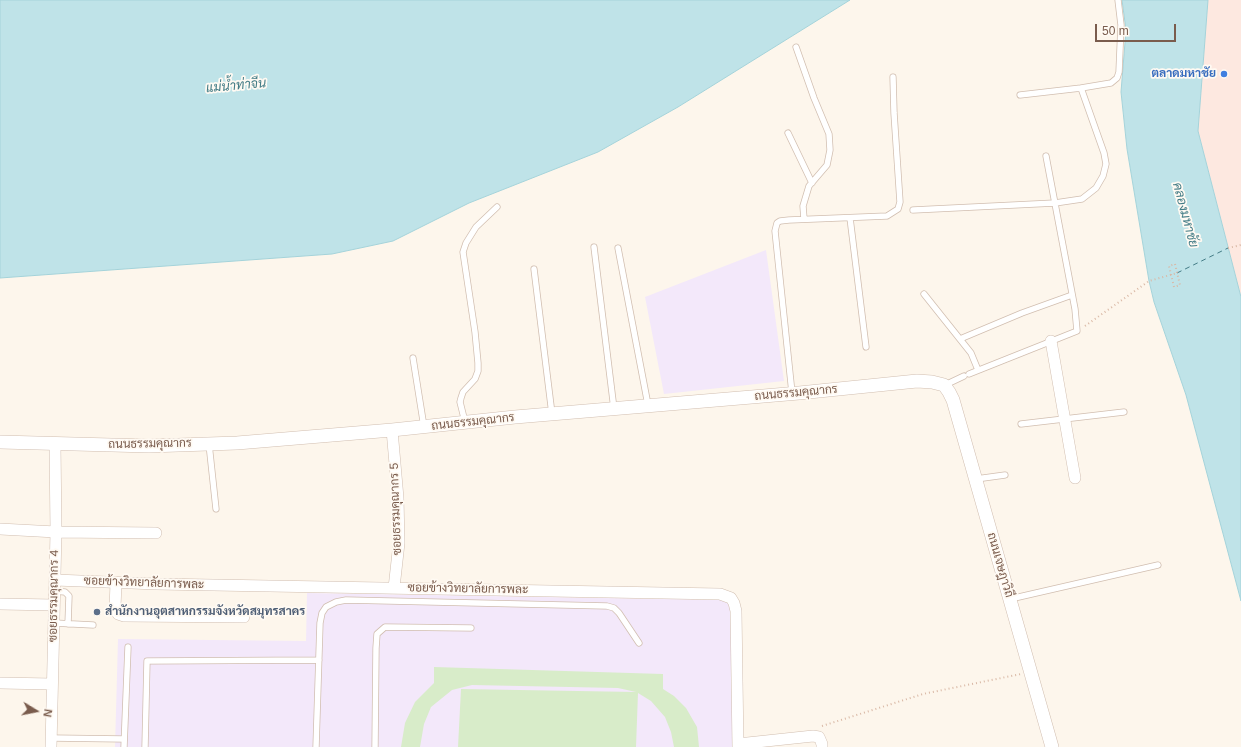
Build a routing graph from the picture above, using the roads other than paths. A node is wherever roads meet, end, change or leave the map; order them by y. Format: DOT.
graph roads {
  1 [pos="1118,0"];
  2 [pos="796,47"];
  3 [pos="893,77"];
  4 [pos="1081,88"];
  5 [pos="1020,95"];
  6 [pos="788,133"];
  7 [pos="1046,156"];
  8 [pos="812,183"];
  9 [pos="1055,203"];
  10 [pos="497,207"];
  11 [pos="913,210"];
  12 [pos="850,218"];
  13 [pos="804,219"];
  14 [pos="594,247"];
  15 [pos="618,248"];
  16 [pos="534,269"];
  17 [pos="924,294"];
  18 [pos="1072,295"];
  19 [pos="960,339"];
  20 [pos="1051,341"];
  21 [pos="866,347"];
  22 [pos="413,358"];
  23 [pos="978,370"];
  24 [pos="944,385"];
  25 [pos="792,394"];
  26 [pos="648,406"];
  27 [pos="614,409"];
  28 [pos="1124,412"];
  29 [pos="552,414"];
  30 [pos="1065,419"];
  31 [pos="465,423"];
  32 [pos="1021,424"];
  33 [pos="424,427"];
  34 [pos="392,430"];
  35 [pos="0,442"];
  36 [pos="55,444"];
  37 [pos="209,444"];
  38 [pos="1005,475"];
  39 [pos="1075,478"];
  40 [pos="975,479"];
  41 [pos="216,509"];
  42 [pos="0,529"];
  43 [pos="56,532"];
  44 [pos="156,533"];
  45 [pos="1158,565"];
  46 [pos="116,582"];
  47 [pos="54,586"];
  48 [pos="394,588"];
  49 [pos="1010,599"];
  50 [pos="0,604"];
  51 [pos="54,605"];
  52 [pos="244,617"];
  53 [pos="54,623"];
  54 [pos="68,624"];
  55 [pos="93,625"];
  56 [pos="471,628"];
  57 [pos="639,643"];
  58 [pos="128,647"];
  59 [pos="319,660"];
  60 [pos="0,683"];
  61 [pos="52,684"];
  62 [pos="124,739"];
  63 [pos="51,742"];
  64 [pos="738,746"];
  65 [pos="124,747"];
  66 [pos="145,747"];
  67 [pos="316,747"];
  68 [pos="375,747"];
  69 [pos="822,747"];
  70 [pos="1052,747"];
  1 -- 4 [label="lane"];
  2 -- 8 [label="lane"];
  3 -- 12 [label="lane"];
  4 -- 5 [label="lane"];
  4 -- 9 [label="lane"];
  6 -- 8 [label="lane"];
  7 -- 9 [label="lane"];
  8 -- 13 [label="lane"];
  9 -- 11 [label="lane"];
  9 -- 18 [label="lane"];
  10 -- 31 [label="lane"];
  12 -- 13 [label="lane"];
  12 -- 21 [label="lane"];
  13 -- 25 [label="lane"];
  14 -- 27 [label="lane"];
  15 -- 26 [label="lane"];
  16 -- 29 [label="lane"];
  17 -- 19 [label="lane"];
  18 -- 19 [label="lane"];
  18 -- 20 [label="lane"];
  19 -- 23 [label="lane"];
  20 -- 23 [label="lane"];
  20 -- 30 [label="street"];
  22 -- 33 [label="lane"];
  23 -- 24 [label="lane"];
  24 -- 25 [label="street, ถนนธรรมคุณากร"];
  24 -- 40 [label="street, ถนนเจษฎาวิถี"];
  25 -- 26 [label="street, ถนนธรรมคุณากร"];
  26 -- 27 [label="street, ถนนธรรมคุณากร"];
  27 -- 29 [label="street, ถนนธรรมคุณากร"];
  28 -- 30 [label="lane"];
  29 -- 31 [label="street, ถนนธรรมคุณากร"];
  30 -- 32 [label="lane"];
  30 -- 39 [label="street"];
  31 -- 33 [label="street, ถนนธรรมคุณากร"];
  33 -- 34 [label="street, ถนนธรรมคุณากร"];
  34 -- 37 [label="street, ถนนธรรมคุณากร"];
  34 -- 48 [label="street, ซอยธรรมคุณากร 5"];
  35 -- 36 [label="street, ถนนธรรมคุณากร"];
  36 -- 37 [label="street, ถนนธรรมคุณากร"];
  36 -- 43 [label="street, ซอยธรรมคุณากร 4"];
  37 -- 41 [label="lane"];
  38 -- 40 [label="lane"];
  40 -- 49 [label="street, ถนนเจษฎาวิถี"];
  42 -- 43 [label="street"];
  43 -- 44 [label="street"];
  43 -- 47 [label="street, ซอยธรรมคุณากร 4"];
  45 -- 49 [label="lane"];
  46 -- 47 [label="street, ซอยข้างวิทยาลัยการพละ"];
  46 -- 48 [label="street, ซอยข้างวิทยาลัยการพละ"];
  46 -- 52 [label="street"];
  47 -- 51 [label="street, ซอยธรรมคุณากร 4"];
  47 -- 54 [label="lane"];
  48 -- 64 [label="street, ซอยข้างวิทยาลัยการพละ"];
  49 -- 70 [label="street, ถนนเจษฎาวิถี"];
  50 -- 51 [label="street"];
  51 -- 53 [label="street, ซอยธรรมคุณากร 4"];
  53 -- 54 [label="lane"];
  53 -- 61 [label="street, ซอยธรรมคุณากร 4"];
  54 -- 55 [label="lane"];
  56 -- 68 [label="lane"];
  57 -- 59 [label="lane"];
  58 -- 62 [label="lane"];
  59 -- 66 [label="lane"];
  59 -- 67 [label="lane"];
  60 -- 61 [label="street"];
  61 -- 63 [label="street, ซอยธรรมคุณากร 4"];
  62 -- 63 [label="lane"];
  62 -- 65 [label="lane"];
  64 -- 69 [label="street"];
}
